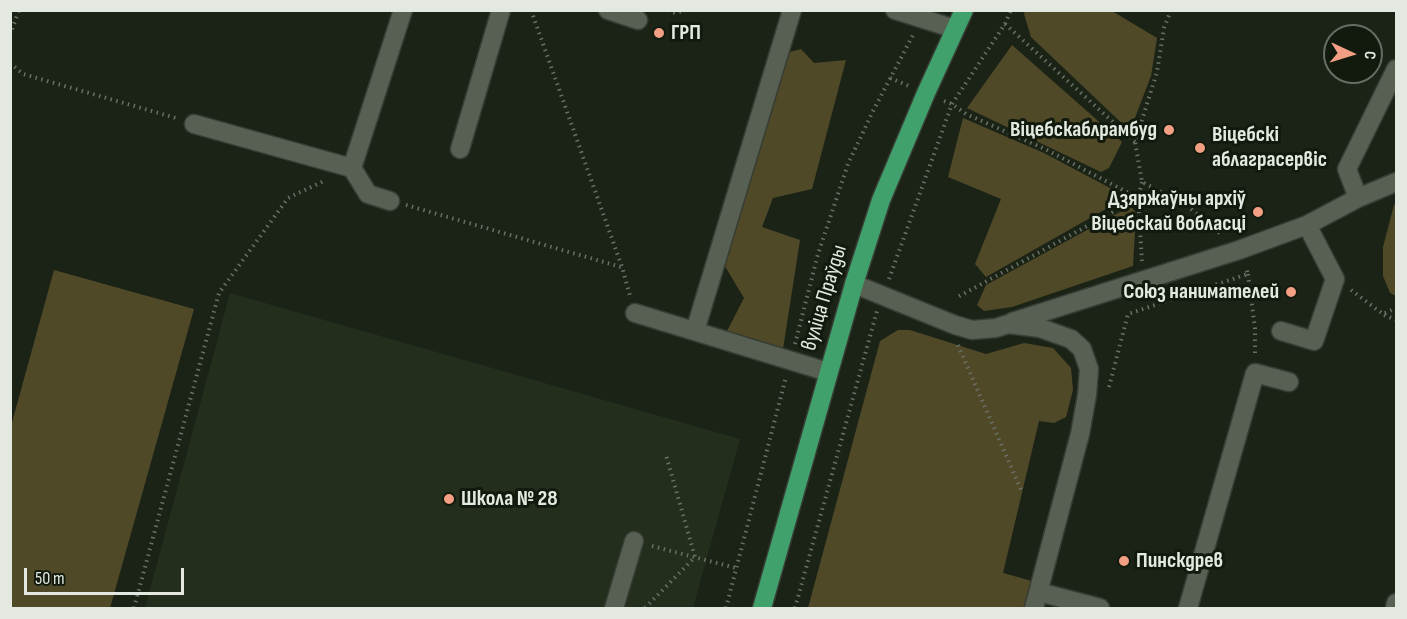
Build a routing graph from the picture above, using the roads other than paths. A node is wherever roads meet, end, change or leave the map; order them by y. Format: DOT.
graph roads {
  1 [pos="403,10"];
  2 [pos="501,10"];
  3 [pos="608,10"];
  4 [pos="792,10"];
  5 [pos="895,10"];
  6 [pos="964,10"];
  7 [pos="638,20"];
  8 [pos="955,28"];
  9 [pos="1396,69"];
  10 [pos="194,124"];
  11 [pos="460,149"];
  12 [pos="352,168"];
  13 [pos="1396,182"];
  14 [pos="1358,198"];
  15 [pos="390,201"];
  16 [pos="1307,225"];
  17 [pos="854,284"];
  18 [pos="635,313"];
  19 [pos="1008,324"];
  20 [pos="695,331"];
  21 [pos="1281,331"];
  22 [pos="828,372"];
  23 [pos="1289,382"];
  24 [pos="634,540"];
  25 [pos="1036,600"];
  26 [pos="1396,603"];
  27 [pos="614,609"];
  28 [pos="762,609"];
  29 [pos="1100,609"];
  30 [pos="1188,609"];
  31 [pos="1395,609"];
  1 -- 12 [label="lane"];
  2 -- 11 [label="lane"];
  3 -- 7 [label="lane"];
  4 -- 20 [label="lane"];
  5 -- 8 [label="lane"];
  6 -- 8 [label="main road, вуліца Праўды"];
  8 -- 17 [label="main road, вуліца Праўды"];
  9 -- 14 [label="lane"];
  10 -- 12 [label="lane"];
  12 -- 15 [label="lane"];
  13 -- 14 [label="lane"];
  14 -- 16 [label="lane"];
  16 -- 19 [label="lane"];
  16 -- 21 [label="lane"];
  17 -- 19 [label="lane"];
  17 -- 22 [label="main road, вуліца Праўды"];
  18 -- 20 [label="lane"];
  19 -- 25 [label="lane"];
  20 -- 22 [label="lane"];
  22 -- 28 [label="main road, вуліца Праўды"];
  23 -- 30 [label="lane"];
  24 -- 27 [label="lane"];
  25 -- 29 [label="lane"];
  26 -- 31 [label="lane"];
}
